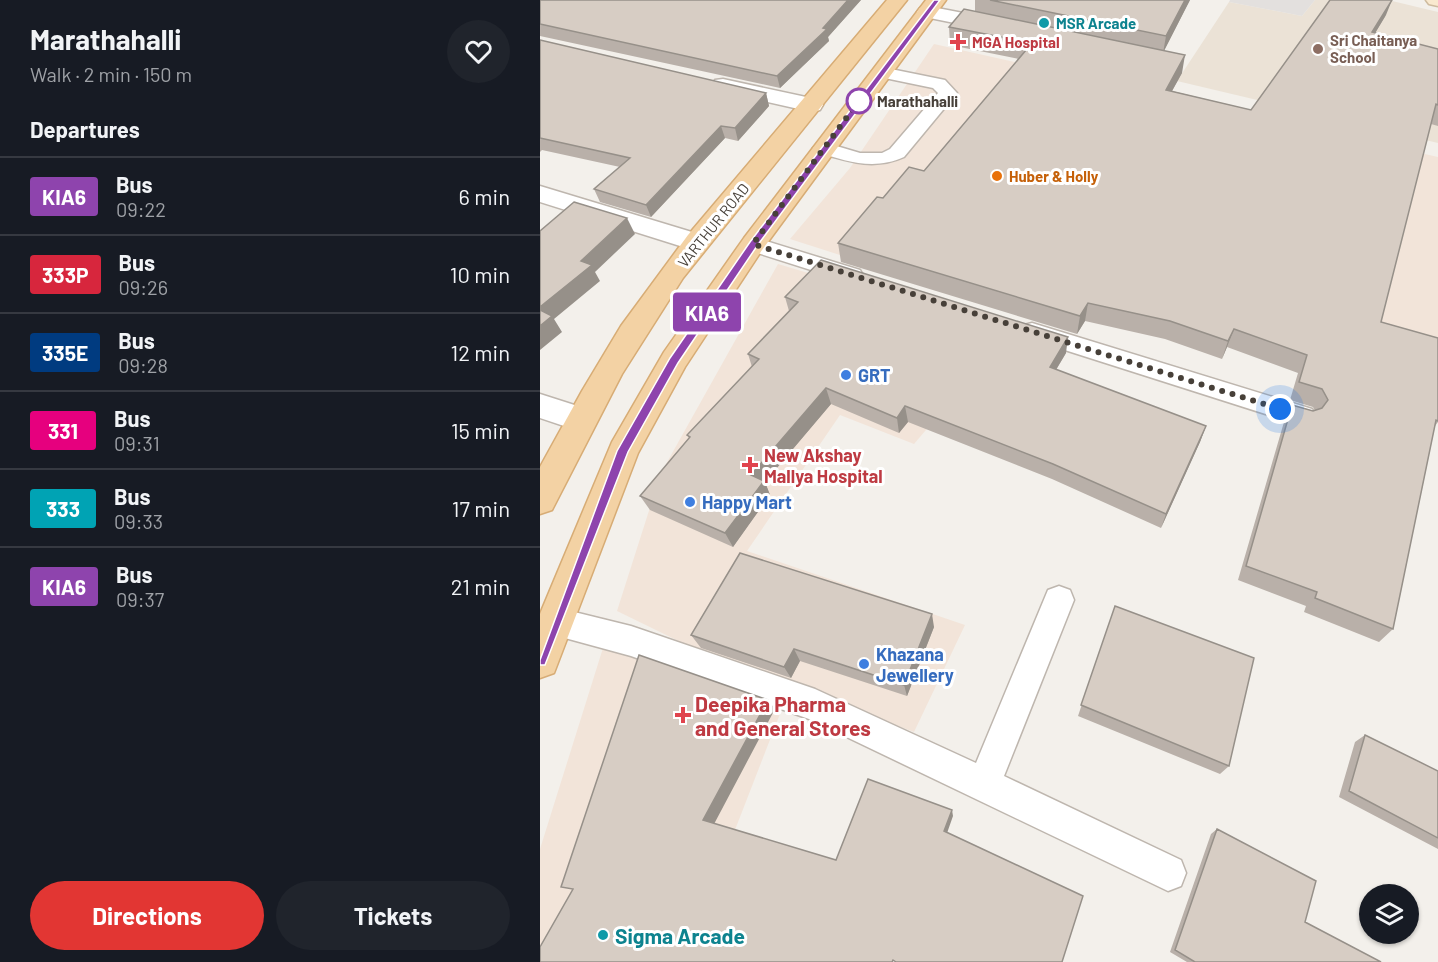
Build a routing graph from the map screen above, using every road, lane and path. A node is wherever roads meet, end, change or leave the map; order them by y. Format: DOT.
graph roads {
  1 [pos="897,0"];
  2 [pos="932,6"];
  3 [pos="1019,31"];
  4 [pos="881,72"];
  5 [pos="699,79"];
  6 [pos="812,105"];
  7 [pos="823,148"];
  8 [pos="540,194"];
  9 [pos="696,242"];
  10 [pos="753,244"];
  11 [pos="874,281"];
  12 [pos="1010,324"];
  13 [pos="540,406"];
  14 [pos="1303,416"];
  15 [pos="579,419"];
  16 [pos="540,500"];
  17 [pos="1059,600"];
  18 [pos="555,621"];
  19 [pos="540,660"];
  20 [pos="984,784"];
  21 [pos="1168,873"];
  1 -- 6 [label="main road, VARTHUR ROAD"];
  2 -- 3 [label="street"];
  2 -- 4 [label="main road"];
  4 -- 7 [label="main road"];
  4 -- 7 [label="lane"];
  5 -- 6 [label="street"];
  6 -- 9 [label="main road, VARTHUR ROAD"];
  7 -- 10 [label="main road"];
  8 -- 9 [label="street"];
  9 -- 15 [label="main road, VARTHUR ROAD"];
  10 -- 11 [label="lane"];
  10 -- 18 [label="main road"];
  12 -- 14 [label="lane"];
  13 -- 15 [label="street"];
  15 -- 16 [label="main road, VARTHUR ROAD"];
  17 -- 20 [label="lane"];
  18 -- 19 [label="main road"];
  18 -- 20 [label="lane"];
  20 -- 21 [label="lane"];
}
